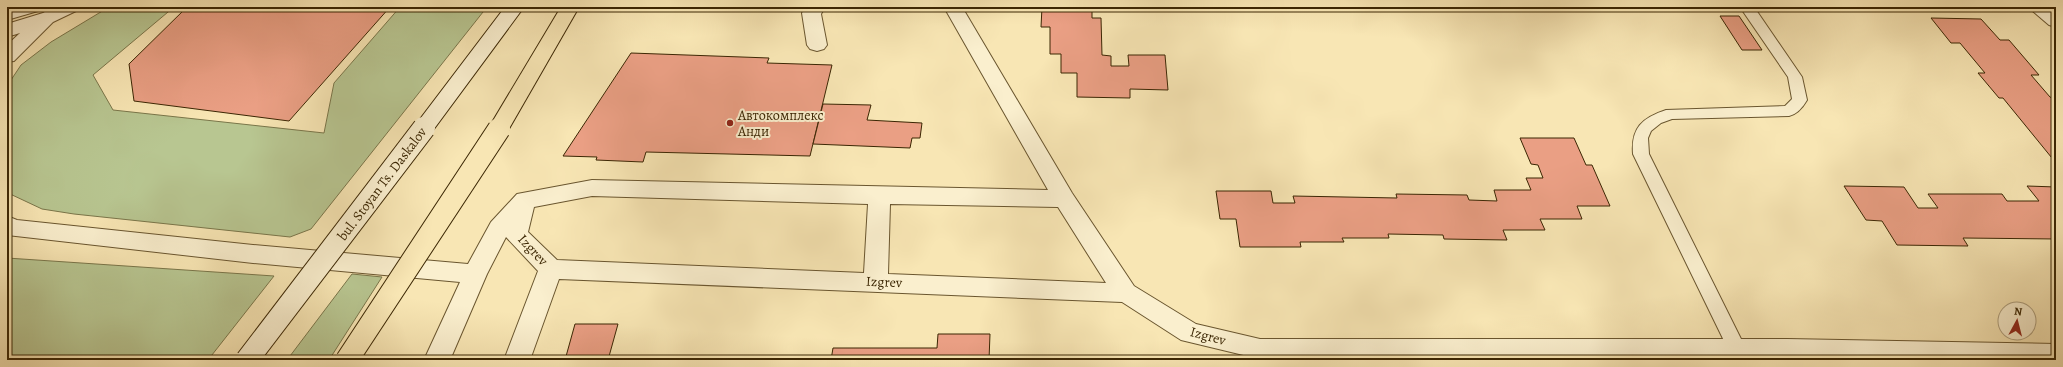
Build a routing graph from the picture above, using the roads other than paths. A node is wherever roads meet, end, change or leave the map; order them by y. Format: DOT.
graph roads {
  1 [pos="31,7"];
  2 [pos="68,7"];
  3 [pos="515,7"];
  4 [pos="570,7"];
  5 [pos="816,7"];
  6 [pos="953,7"];
  7 [pos="1747,7"];
  8 [pos="2037,7"];
  9 [pos="7,14"];
  10 [pos="50,17"];
  11 [pos="2056,21"];
  12 [pos="7,31"];
  13 [pos="817,45"];
  14 [pos="7,56"];
  15 [pos="879,196"];
  16 [pos="1064,199"];
  17 [pos="525,200"];
  18 [pos="7,225"];
  19 [pos="551,269"];
  20 [pos="475,274"];
  21 [pos="876,281"];
  22 [pos="1126,293"];
  23 [pos="1736,349"];
  24 [pos="1629,354"];
  25 [pos="1792,354"];
  26 [pos="2056,354"];
  27 [pos="247,360"];
  28 [pos="347,360"];
  29 [pos="437,360"];
  30 [pos="517,360"];
  1 -- 9 [label="street"];
  2 -- 10 [label="street"];
  3 -- 27 [label="street, bul. Stoyan Ts. Daskalov, bridge"];
  4 -- 28 [label="main road, bridge"];
  5 -- 13 [label="street"];
  6 -- 16 [label="street"];
  7 -- 23 [label="lane"];
  8 -- 11 [label="street"];
  10 -- 12 [label="street"];
  10 -- 14 [label="street"];
  15 -- 16 [label="street"];
  15 -- 17 [label="street"];
  15 -- 21 [label="street"];
  16 -- 22 [label="street"];
  17 -- 19 [label="street, Izgrev"];
  17 -- 20 [label="street"];
  18 -- 20 [label="street"];
  19 -- 21 [label="street, Izgrev"];
  19 -- 30 [label="street"];
  20 -- 29 [label="street"];
  21 -- 22 [label="street, Izgrev"];
  22 -- 24 [label="street, Izgrev"];
  23 -- 24 [label="street, Izgrev"];
  23 -- 25 [label="street, Izgrev"];
  25 -- 26 [label="street, Izgrev"];
}
